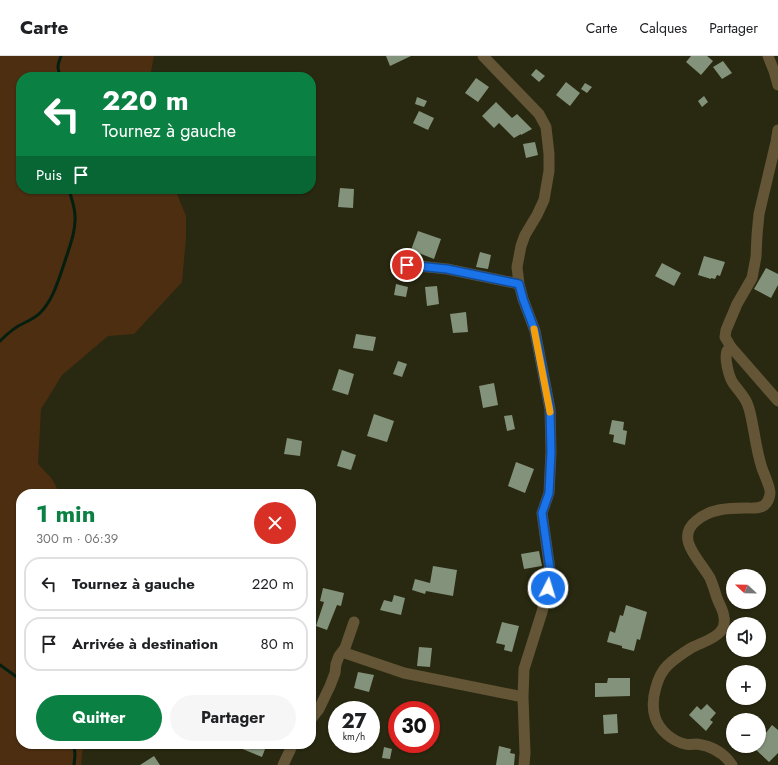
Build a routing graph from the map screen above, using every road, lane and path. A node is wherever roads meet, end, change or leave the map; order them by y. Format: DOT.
graph roads {
  1 [pos="483,56"];
  2 [pos="768,56"];
  3 [pos="778,85"];
  4 [pos="778,130"];
  5 [pos="399,264"];
  6 [pos="519,284"];
  7 [pos="731,347"];
  8 [pos="778,402"];
  9 [pos="354,622"];
  10 [pos="342,652"];
  11 [pos="523,697"];
  12 [pos="316,713"];
  13 [pos="290,749"];
  14 [pos="282,765"];
  15 [pos="524,765"];
  16 [pos="732,765"];
  1 -- 6 [label="street"];
  2 -- 3 [label="street"];
  4 -- 7 [label="street"];
  5 -- 6 [label="street"];
  6 -- 11 [label="street"];
  7 -- 8 [label="street"];
  7 -- 16 [label="street"];
  9 -- 10 [label="street"];
  10 -- 11 [label="street"];
  10 -- 12 [label="street"];
  11 -- 15 [label="street"];
  13 -- 14 [label="street"];
}
